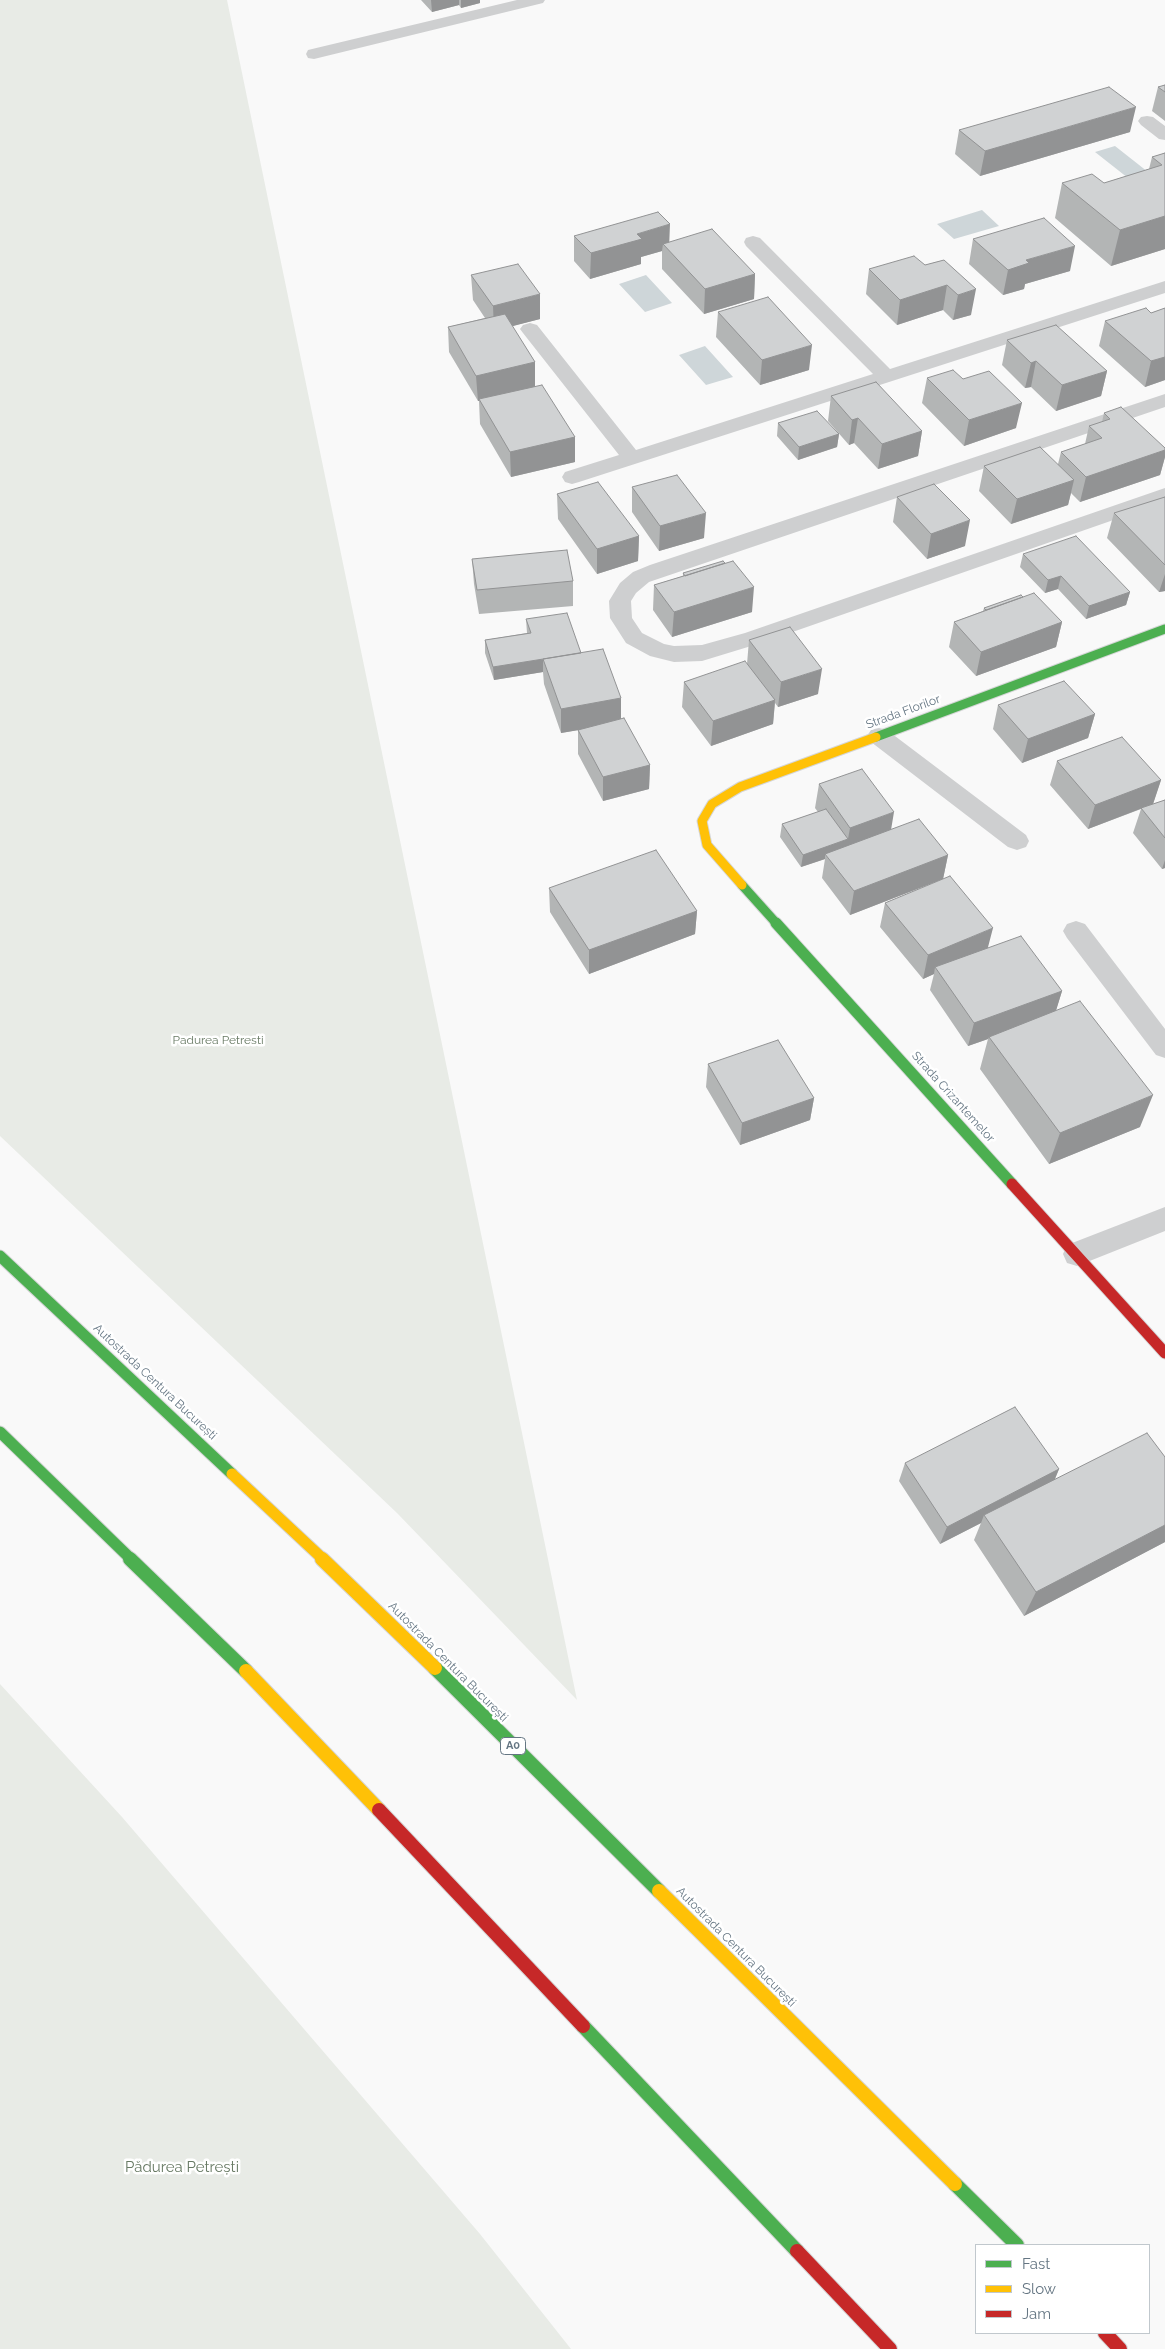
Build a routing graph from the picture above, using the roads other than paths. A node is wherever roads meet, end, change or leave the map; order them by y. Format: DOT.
graph roads {
  1 [pos="537,0"];
  2 [pos="314,54"];
  3 [pos="1147,121"];
  4 [pos="1165,135"];
  5 [pos="754,242"];
  6 [pos="1165,287"];
  7 [pos="530,329"];
  8 [pos="886,376"];
  9 [pos="1165,400"];
  10 [pos="632,458"];
  11 [pos="572,477"];
  12 [pos="1165,495"];
  13 [pos="1165,629"];
  14 [pos="879,736"];
  15 [pos="1018,840"];
  16 [pos="719,860"];
  17 [pos="1076,932"];
  18 [pos="1165,1048"];
  19 [pos="1165,1219"];
  20 [pos="1077,1254"];
  21 [pos="0,1256"];
  22 [pos="1165,1353"];
  23 [pos="0,1432"];
  24 [pos="1016,2244"];
  25 [pos="1106,2334"];
  26 [pos="890,2349"];
  27 [pos="1120,2349"];
  1 -- 2 [label="street"];
  3 -- 4 [label="street"];
  5 -- 8 [label="street"];
  6 -- 8 [label="street"];
  7 -- 10 [label="street"];
  8 -- 10 [label="street"];
  9 -- 12 [label="street"];
  10 -- 11 [label="street"];
  13 -- 14 [label="main road, Strada Florilor"];
  14 -- 15 [label="street"];
  14 -- 16 [label="main road, Strada Florilor"];
  16 -- 20 [label="main road, Strada Crizantemelor"];
  17 -- 18 [label="street"];
  19 -- 20 [label="street"];
  20 -- 22 [label="main road, Strada Crizantemelor"];
  21 -- 24 [label="main road, Autostrada Centura București / A0"];
  23 -- 26 [label="main road"];
  25 -- 27 [label="main road"];
}
